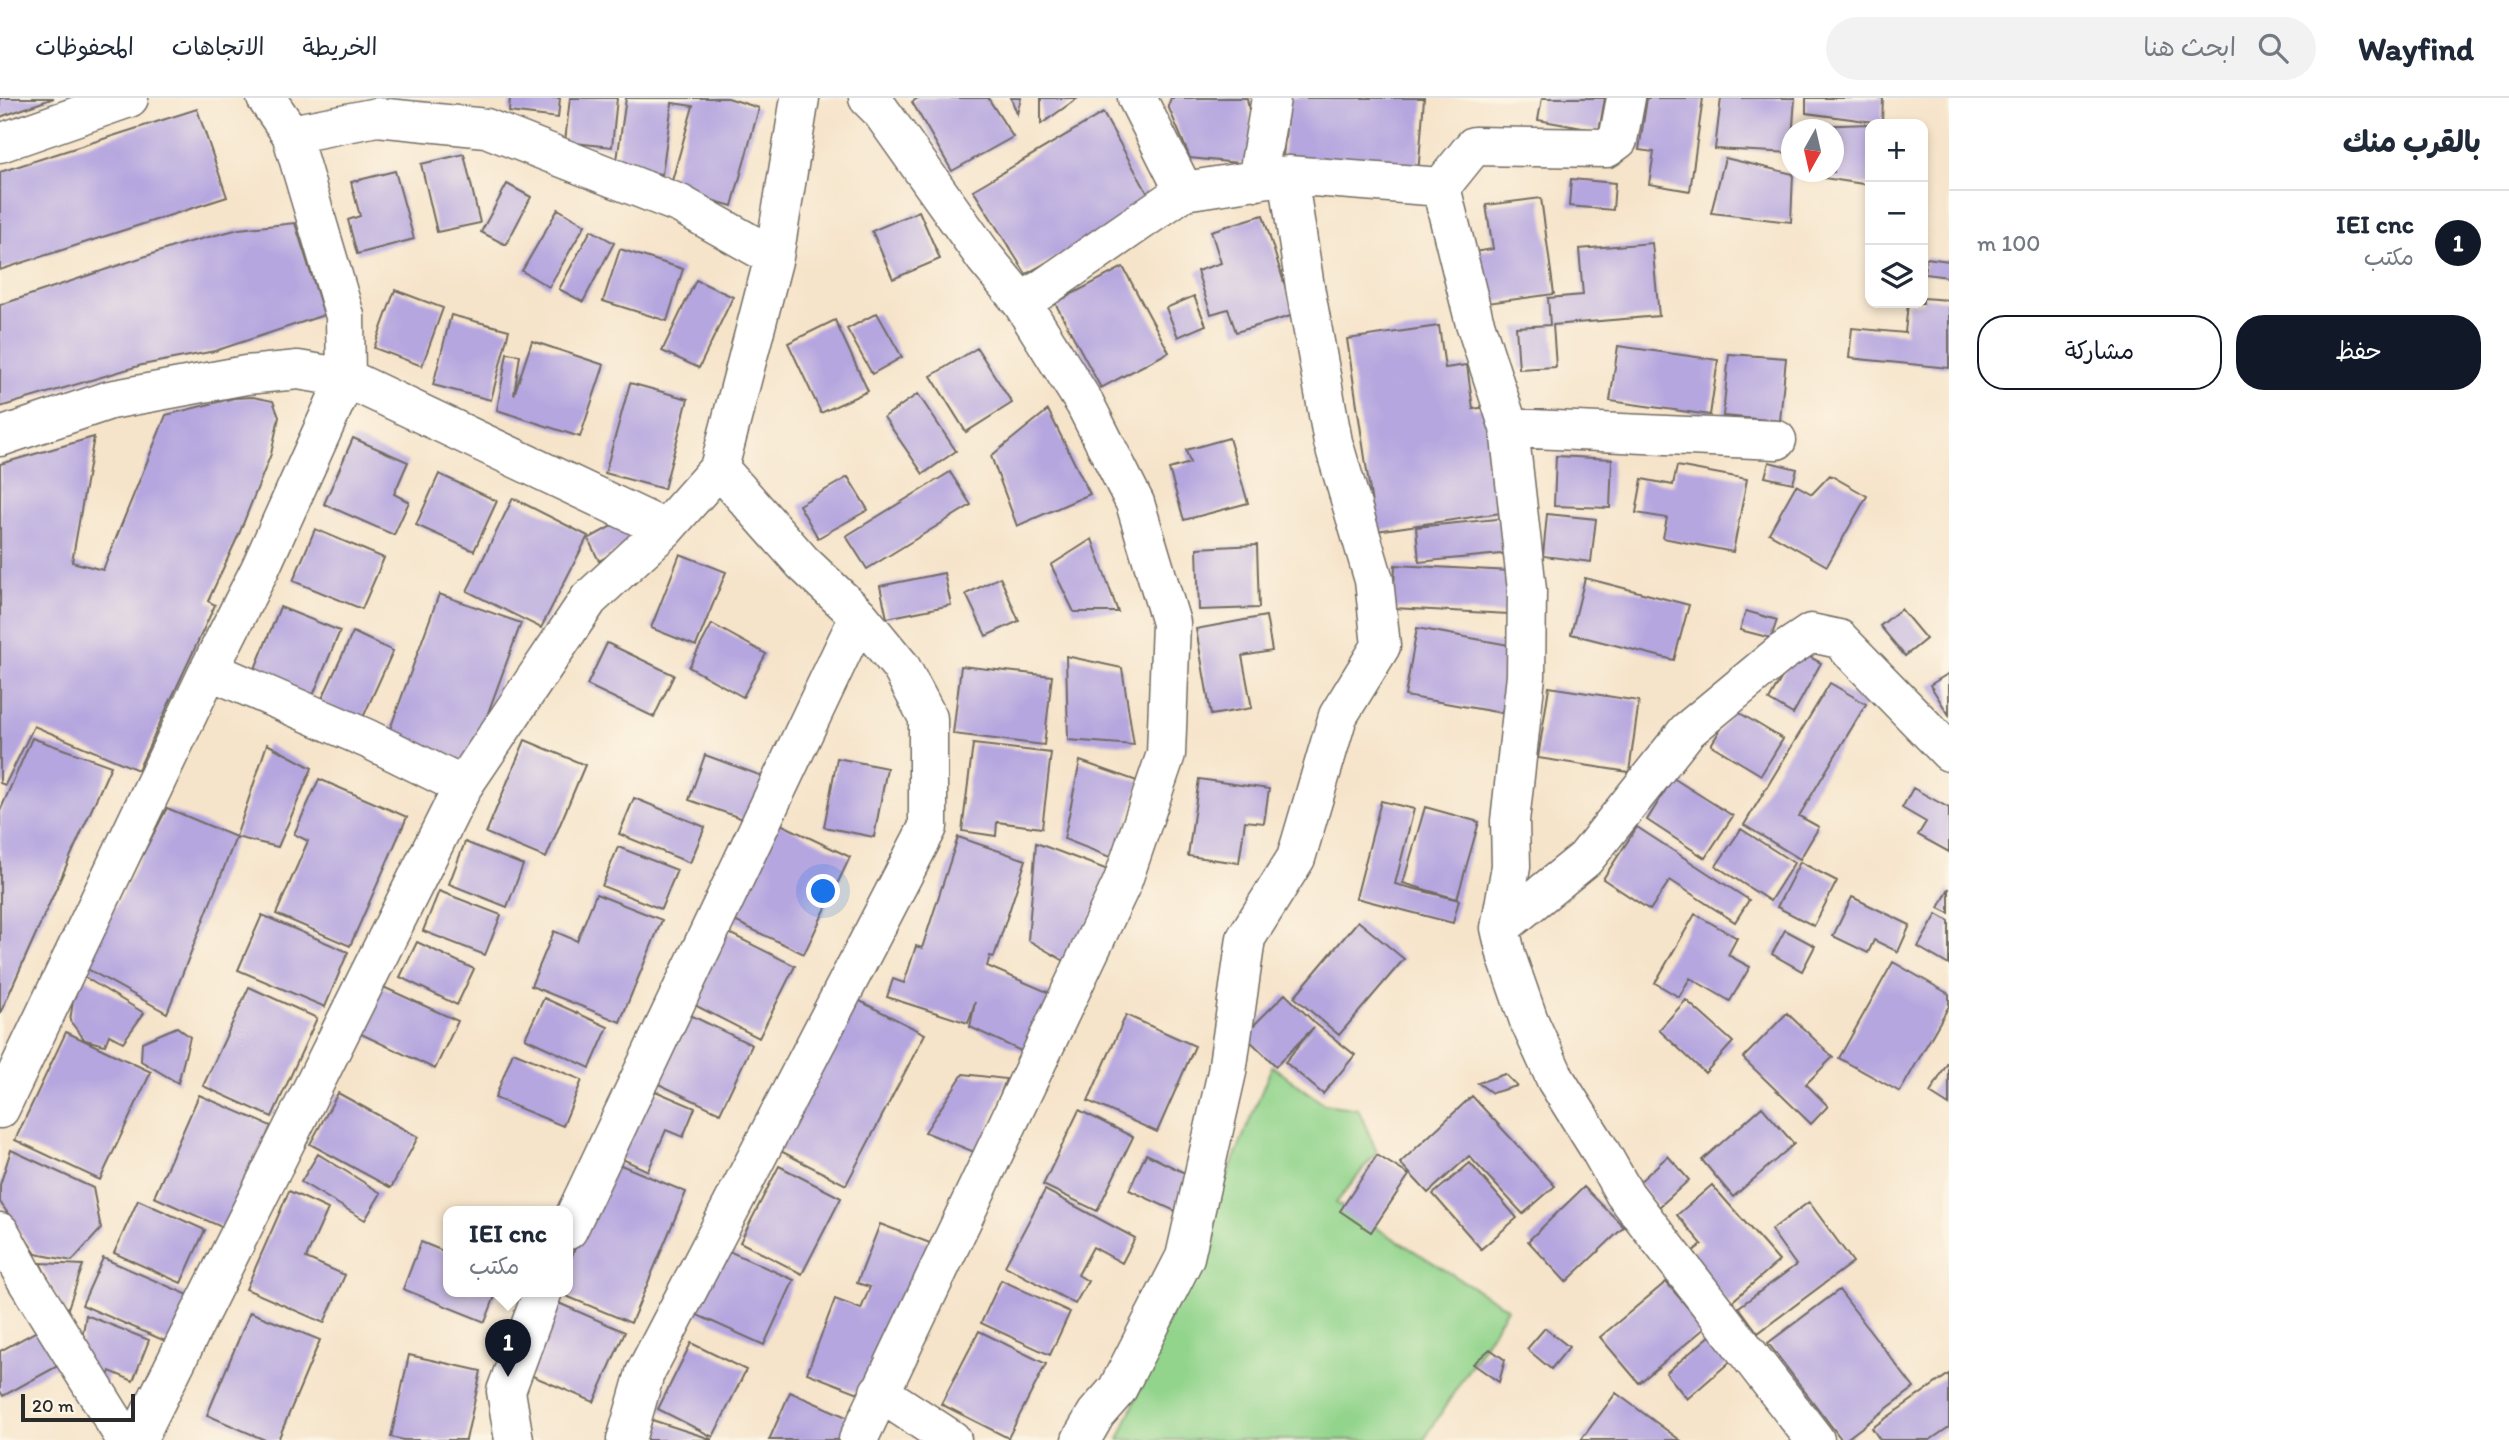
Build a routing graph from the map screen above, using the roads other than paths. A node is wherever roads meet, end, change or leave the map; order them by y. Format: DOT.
graph roads {
  1 [pos="130,98"];
  2 [pos="266,98"];
  3 [pos="800,98"];
  4 [pos="868,98"];
  5 [pos="1137,98"];
  6 [pos="1271,98"];
  7 [pos="1626,98"];
  8 [pos="290,134"];
  9 [pos="0,143"];
  10 [pos="1272,178"];
  11 [pos="1441,187"];
  12 [pos="1185,191"];
  13 [pos="774,257"];
  14 [pos="1022,303"];
  15 [pos="346,378"];
  16 [pos="1509,428"];
  17 [pos="0,437"];
  18 [pos="1777,440"];
  19 [pos="719,468"];
  20 [pos="665,529"];
  21 [pos="859,616"];
  22 [pos="209,670"];
  23 [pos="1949,752"];
  24 [pos="463,786"];
  25 [pos="1500,928"];
  26 [pos="0,1109"];
  27 [pos="573,1219"];
  28 [pos="0,1232"];
  29 [pos="13,1289"];
  30 [pos="541,1297"];
  31 [pos="879,1392"];
  32 [pos="1088,1427"];
  33 [pos="127,1440"];
  34 [pos="137,1440"];
  35 [pos="514,1440"];
  36 [pos="626,1440"];
  37 [pos="858,1440"];
  38 [pos="952,1440"];
  39 [pos="1055,1440"];
  40 [pos="1815,1440"];
  1 -- 9 [label="street"];
  2 -- 8 [label="street"];
  3 -- 13 [label="street"];
  4 -- 14 [label="street"];
  5 -- 12 [label="street"];
  6 -- 10 [label="street"];
  7 -- 11 [label="street"];
  8 -- 13 [label="street"];
  8 -- 15 [label="street"];
  10 -- 11 [label="street"];
  10 -- 12 [label="street"];
  10 -- 32 [label="street"];
  11 -- 16 [label="street"];
  12 -- 14 [label="street"];
  13 -- 19 [label="street"];
  14 -- 31 [label="street"];
  15 -- 17 [label="street"];
  15 -- 20 [label="street"];
  15 -- 22 [label="street"];
  16 -- 18 [label="street"];
  16 -- 25 [label="street"];
  19 -- 20 [label="street"];
  19 -- 21 [label="street"];
  20 -- 24 [label="street"];
  21 -- 27 [label="street"];
  21 -- 36 [label="street"];
  22 -- 24 [label="street"];
  22 -- 26 [label="street"];
  23 -- 25 [label="street"];
  24 -- 34 [label="street"];
  25 -- 40 [label="street"];
  28 -- 29 [label="street"];
  29 -- 33 [label="street"];
  30 -- 35 [label="street"];
  31 -- 37 [label="street"];
  31 -- 38 [label="street"];
  32 -- 39 [label="street"];
}
